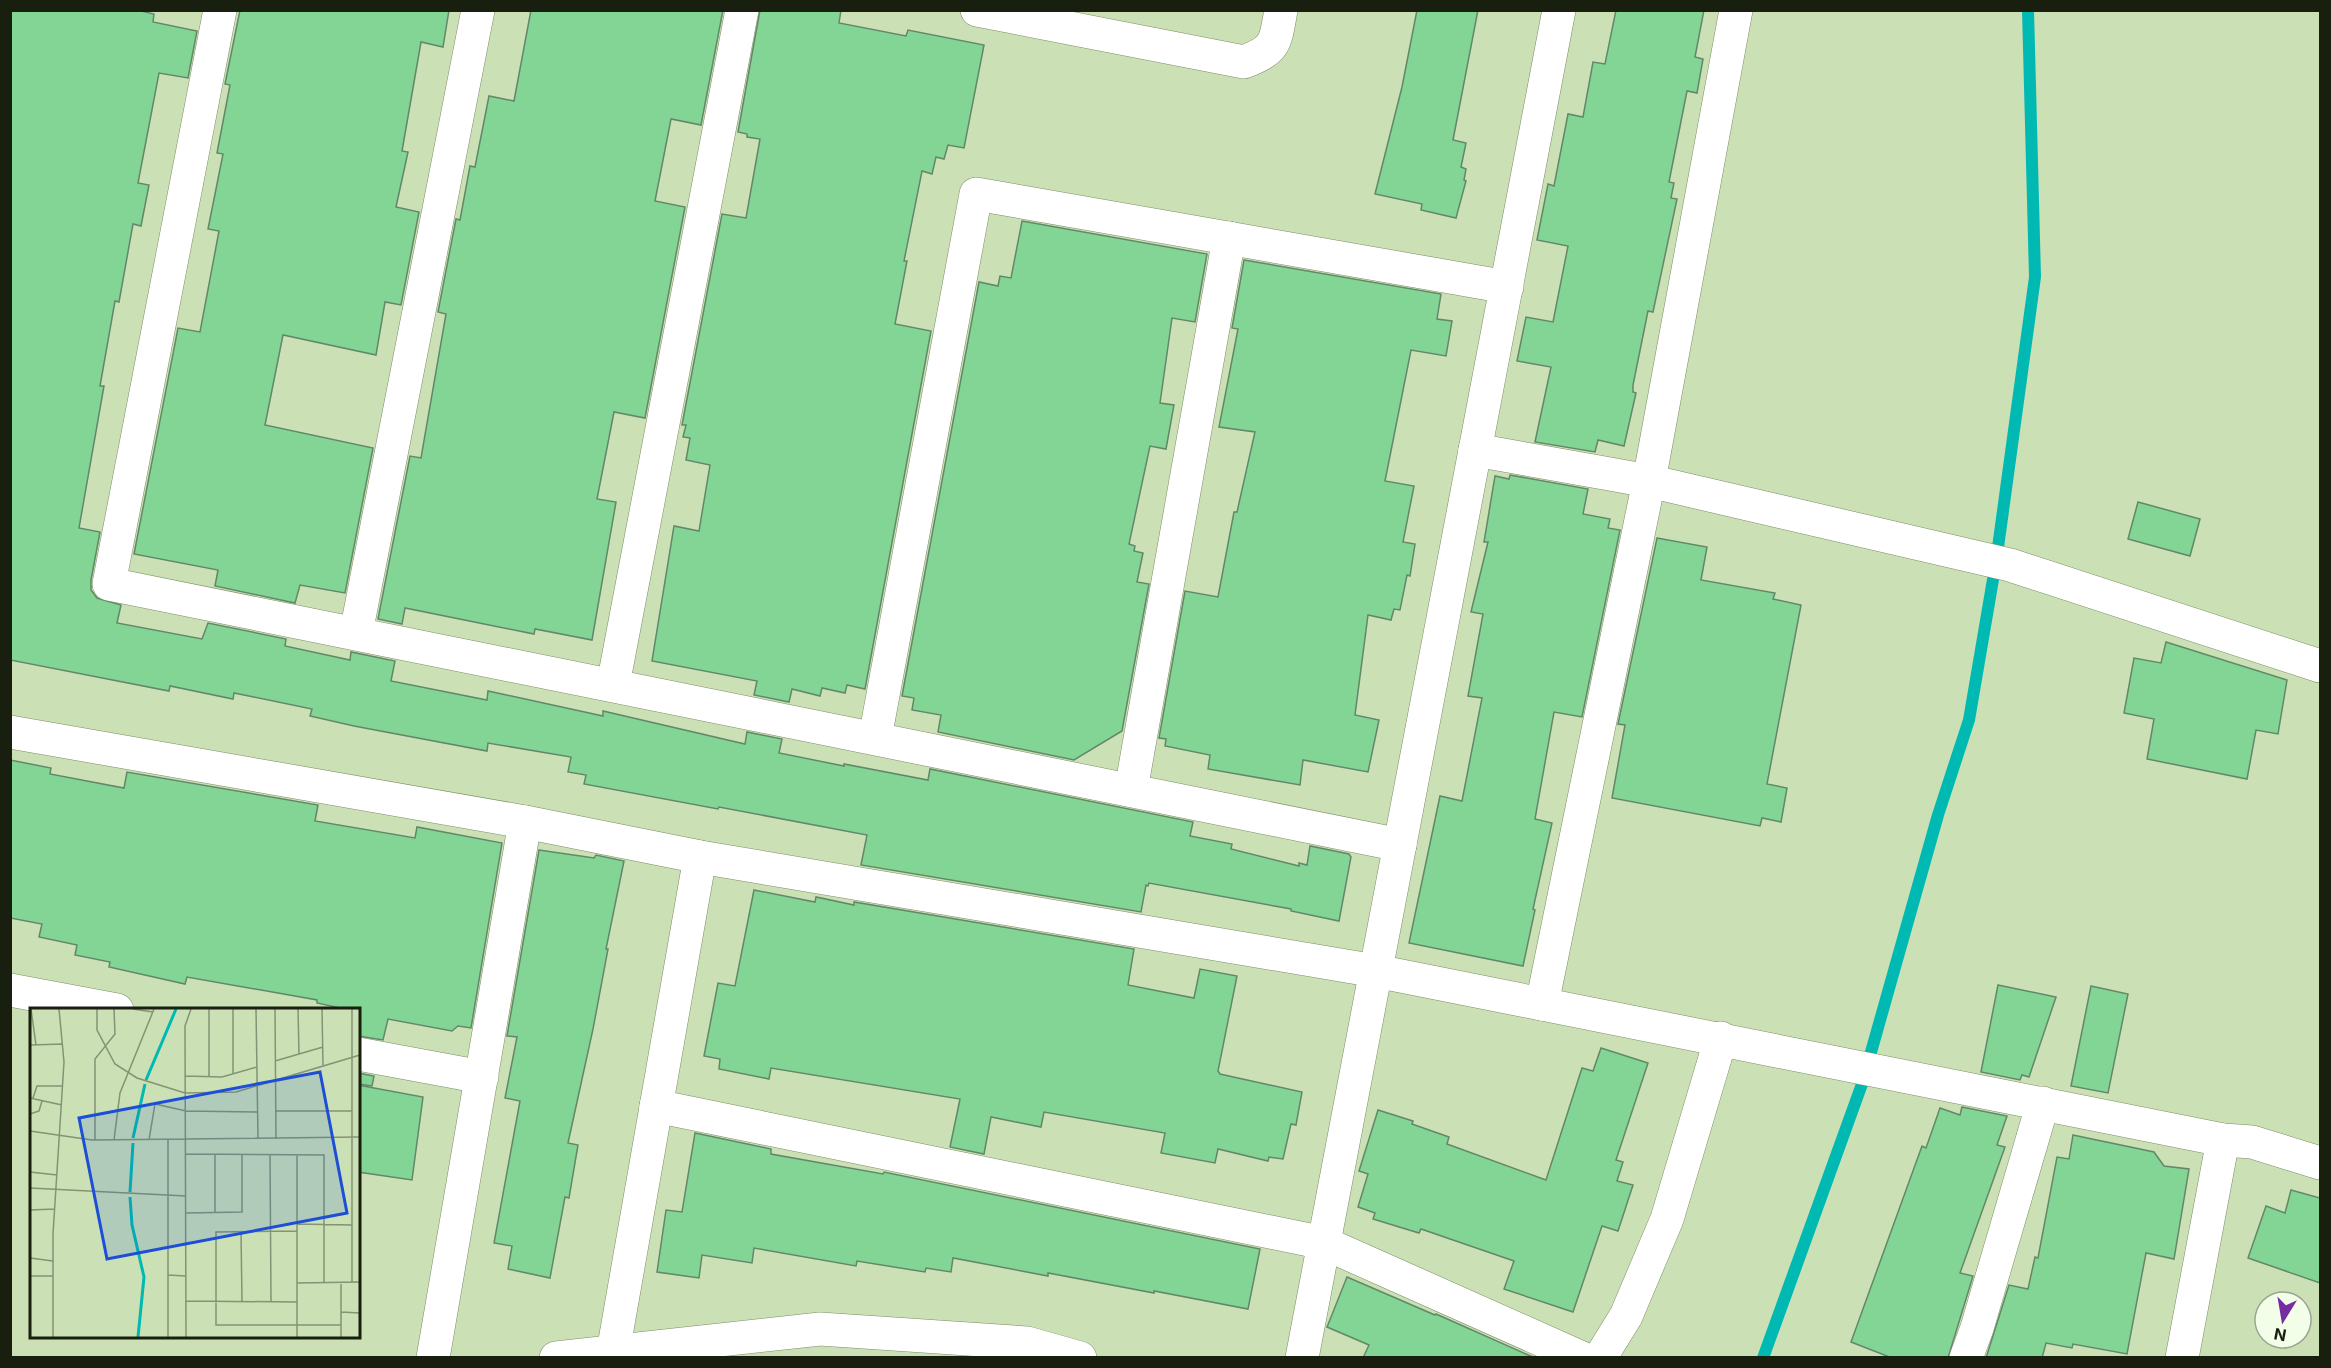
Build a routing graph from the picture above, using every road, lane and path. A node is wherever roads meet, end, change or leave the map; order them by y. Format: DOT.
graph roads {
  1 [pos="220,10"];
  2 [pos="478,10"];
  3 [pos="742,10"];
  4 [pos="977,10"];
  5 [pos="1281,10"];
  6 [pos="1559,10"];
  7 [pos="1736,10"];
  8 [pos="1022,15"];
  9 [pos="1229,238"];
  10 [pos="1507,287"];
  11 [pos="1475,450"];
  12 [pos="1649,481"];
  13 [pos="356,633"];
  14 [pos="2320,666"];
  15 [pos="613,685"];
  16 [pos="10,732"];
  17 [pos="875,738"];
  18 [pos="1131,790"];
  19 [pos="525,822"];
  20 [pos="1400,844"];
  21 [pos="700,857"];
  22 [pos="1376,971"];
  23 [pos="10,990"];
  24 [pos="1542,1004"];
  25 [pos="106,1008"];
  26 [pos="1721,1038"];
  27 [pos="360,1054"];
  28 [pos="482,1077"];
  29 [pos="2043,1103"];
  30 [pos="656,1106"];
  31 [pos="2223,1140"];
  32 [pos="2320,1163"];
  33 [pos="1324,1243"];
  34 [pos="613,1354"];
  35 [pos="433,1358"];
  36 [pos="556,1358"];
  37 [pos="1080,1358"];
  38 [pos="1302,1358"];
  39 [pos="1582,1358"];
  40 [pos="1600,1358"];
  41 [pos="1966,1358"];
  42 [pos="2182,1358"];
  1 -- 13 [label="street"];
  2 -- 13 [label="street"];
  3 -- 15 [label="street"];
  4 -- 8 [label="street"];
  5 -- 8 [label="street"];
  6 -- 10 [label="street"];
  7 -- 12 [label="street"];
  9 -- 10 [label="street"];
  9 -- 17 [label="street"];
  9 -- 18 [label="street"];
  10 -- 11 [label="street"];
  11 -- 12 [label="street"];
  11 -- 20 [label="street"];
  12 -- 14 [label="street"];
  12 -- 24 [label="street"];
  13 -- 15 [label="street"];
  15 -- 17 [label="street"];
  16 -- 19 [label="street"];
  17 -- 18 [label="street"];
  18 -- 20 [label="street"];
  19 -- 21 [label="street"];
  19 -- 28 [label="street"];
  20 -- 22 [label="street"];
  21 -- 22 [label="street"];
  21 -- 30 [label="street"];
  22 -- 24 [label="street"];
  22 -- 33 [label="street"];
  23 -- 25 [label="street"];
  24 -- 26 [label="street"];
  26 -- 29 [label="street"];
  26 -- 40 [label="street"];
  27 -- 28 [label="street"];
  28 -- 35 [label="street"];
  29 -- 31 [label="street"];
  29 -- 41 [label="street"];
  30 -- 33 [label="street"];
  30 -- 34 [label="street"];
  31 -- 32 [label="street"];
  31 -- 42 [label="street"];
  33 -- 38 [label="street"];
  33 -- 39 [label="street"];
  34 -- 36 [label="street"];
  34 -- 37 [label="street"];
}
